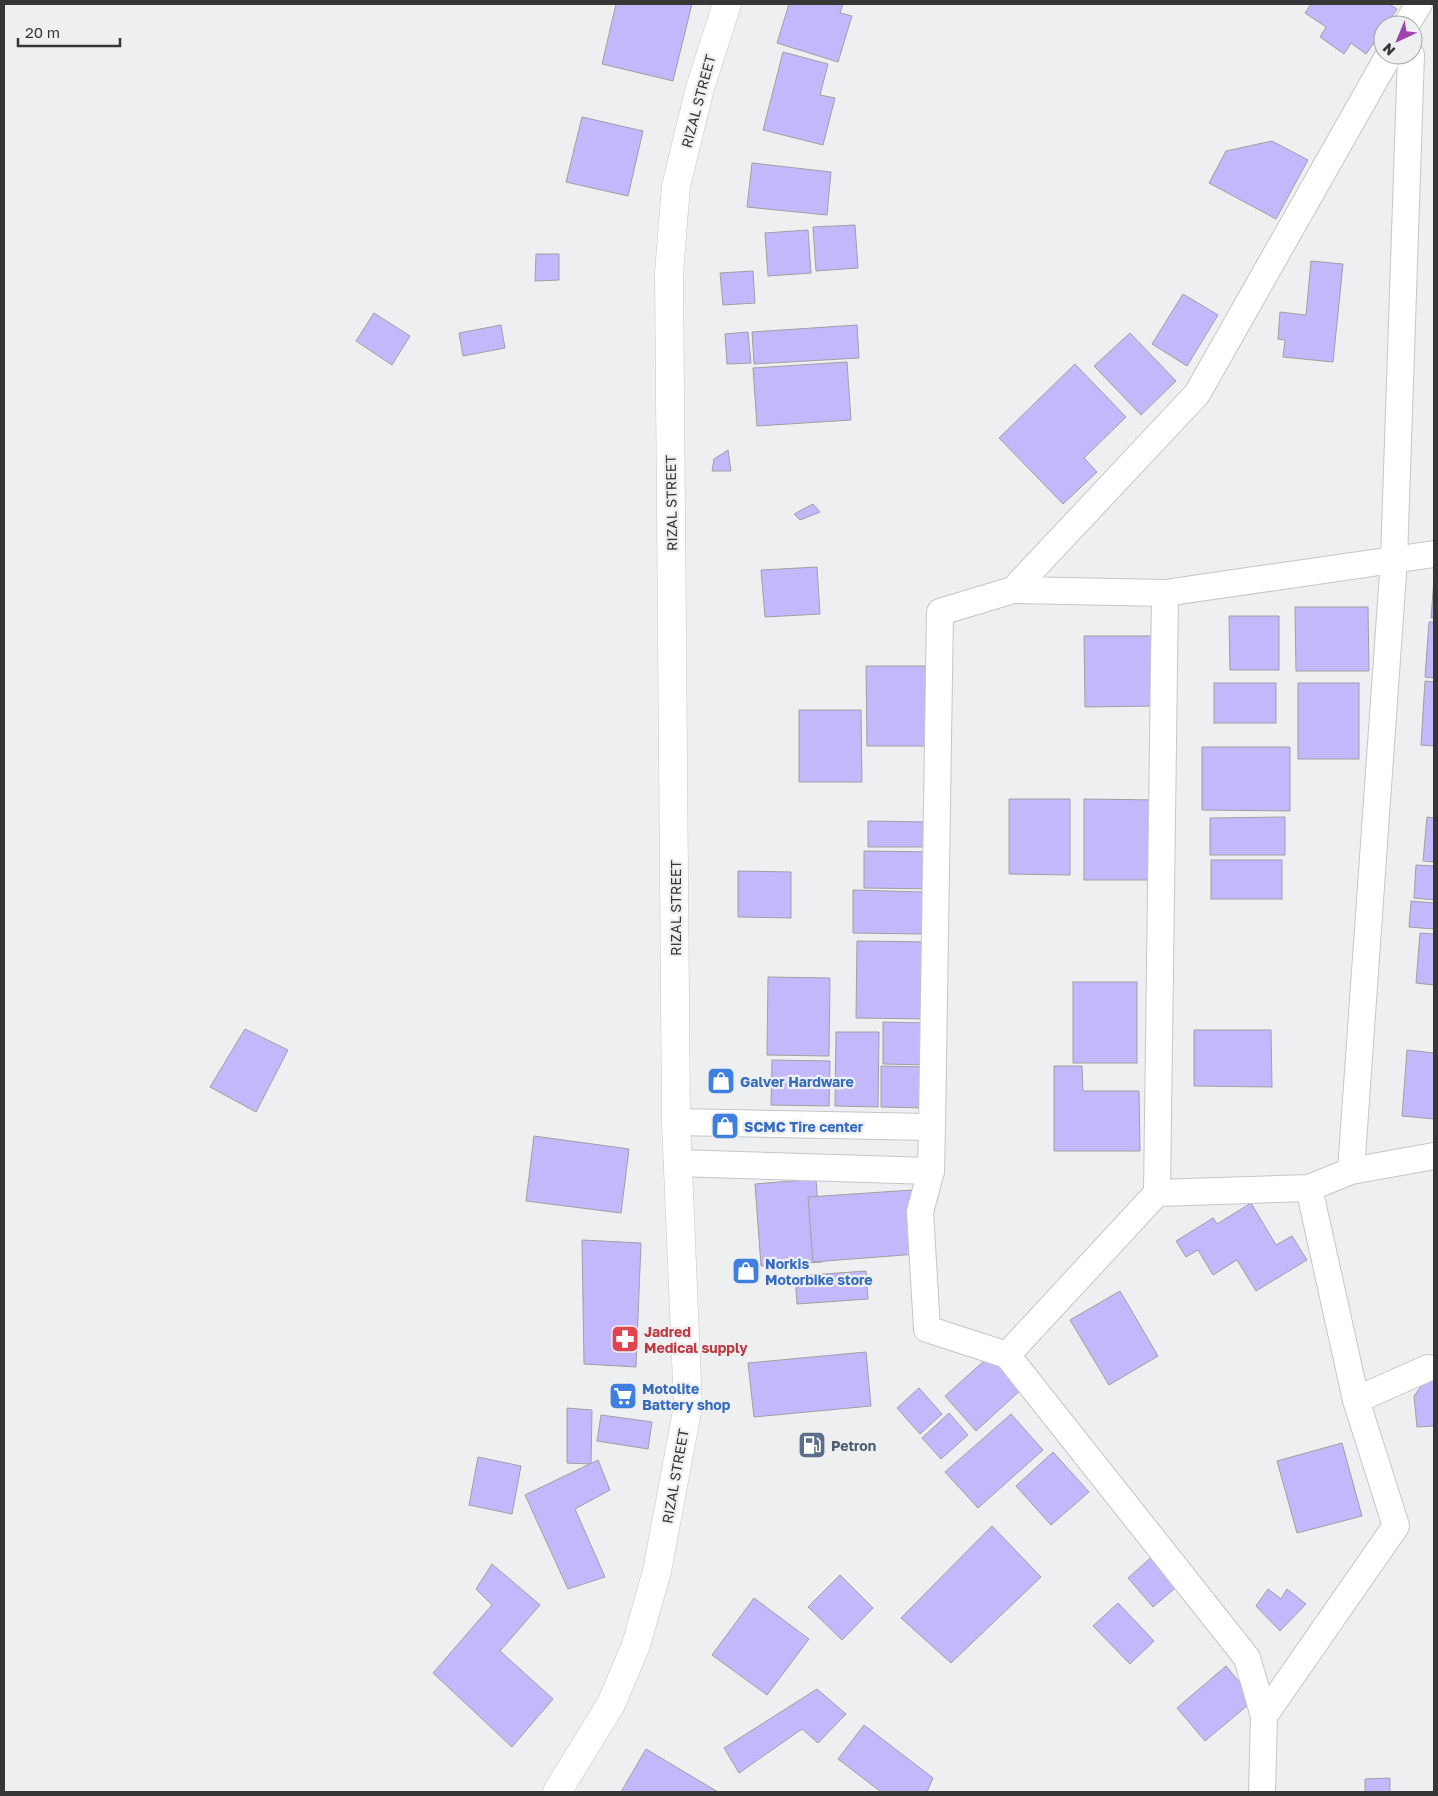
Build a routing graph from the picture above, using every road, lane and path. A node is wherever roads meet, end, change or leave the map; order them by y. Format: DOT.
graph roads {
  1 [pos="727,4"];
  2 [pos="1383,65"];
  3 [pos="1411,65"];
  4 [pos="1434,554"];
  5 [pos="1394,559"];
  6 [pos="1013,590"];
  7 [pos="1165,593"];
  8 [pos="676,1122"];
  9 [pos="932,1127"];
  10 [pos="1434,1156"];
  11 [pos="677,1163"];
  12 [pos="931,1171"];
  13 [pos="1351,1171"];
  14 [pos="1309,1188"];
  15 [pos="1157,1193"];
  16 [pos="1007,1355"];
  17 [pos="1428,1368"];
  18 [pos="1356,1400"];
  19 [pos="1264,1716"];
  20 [pos="557,1792"];
  21 [pos="1262,1792"];
  1 -- 8 [label="main road, RIZAL STREET"];
  2 -- 6 [label="street"];
  3 -- 5 [label="street"];
  4 -- 5 [label="street"];
  5 -- 7 [label="street"];
  5 -- 13 [label="street"];
  6 -- 7 [label="street"];
  6 -- 9 [label="street"];
  7 -- 15 [label="street"];
  8 -- 9 [label="street"];
  8 -- 11 [label="main road, RIZAL STREET"];
  9 -- 12 [label="street"];
  10 -- 13 [label="street"];
  11 -- 12 [label="street"];
  11 -- 20 [label="main road, RIZAL STREET"];
  12 -- 16 [label="street"];
  13 -- 14 [label="street"];
  14 -- 15 [label="street"];
  14 -- 18 [label="street"];
  15 -- 16 [label="street"];
  16 -- 19 [label="street"];
  17 -- 18 [label="street"];
  18 -- 19 [label="street"];
  19 -- 21 [label="street"];
}
